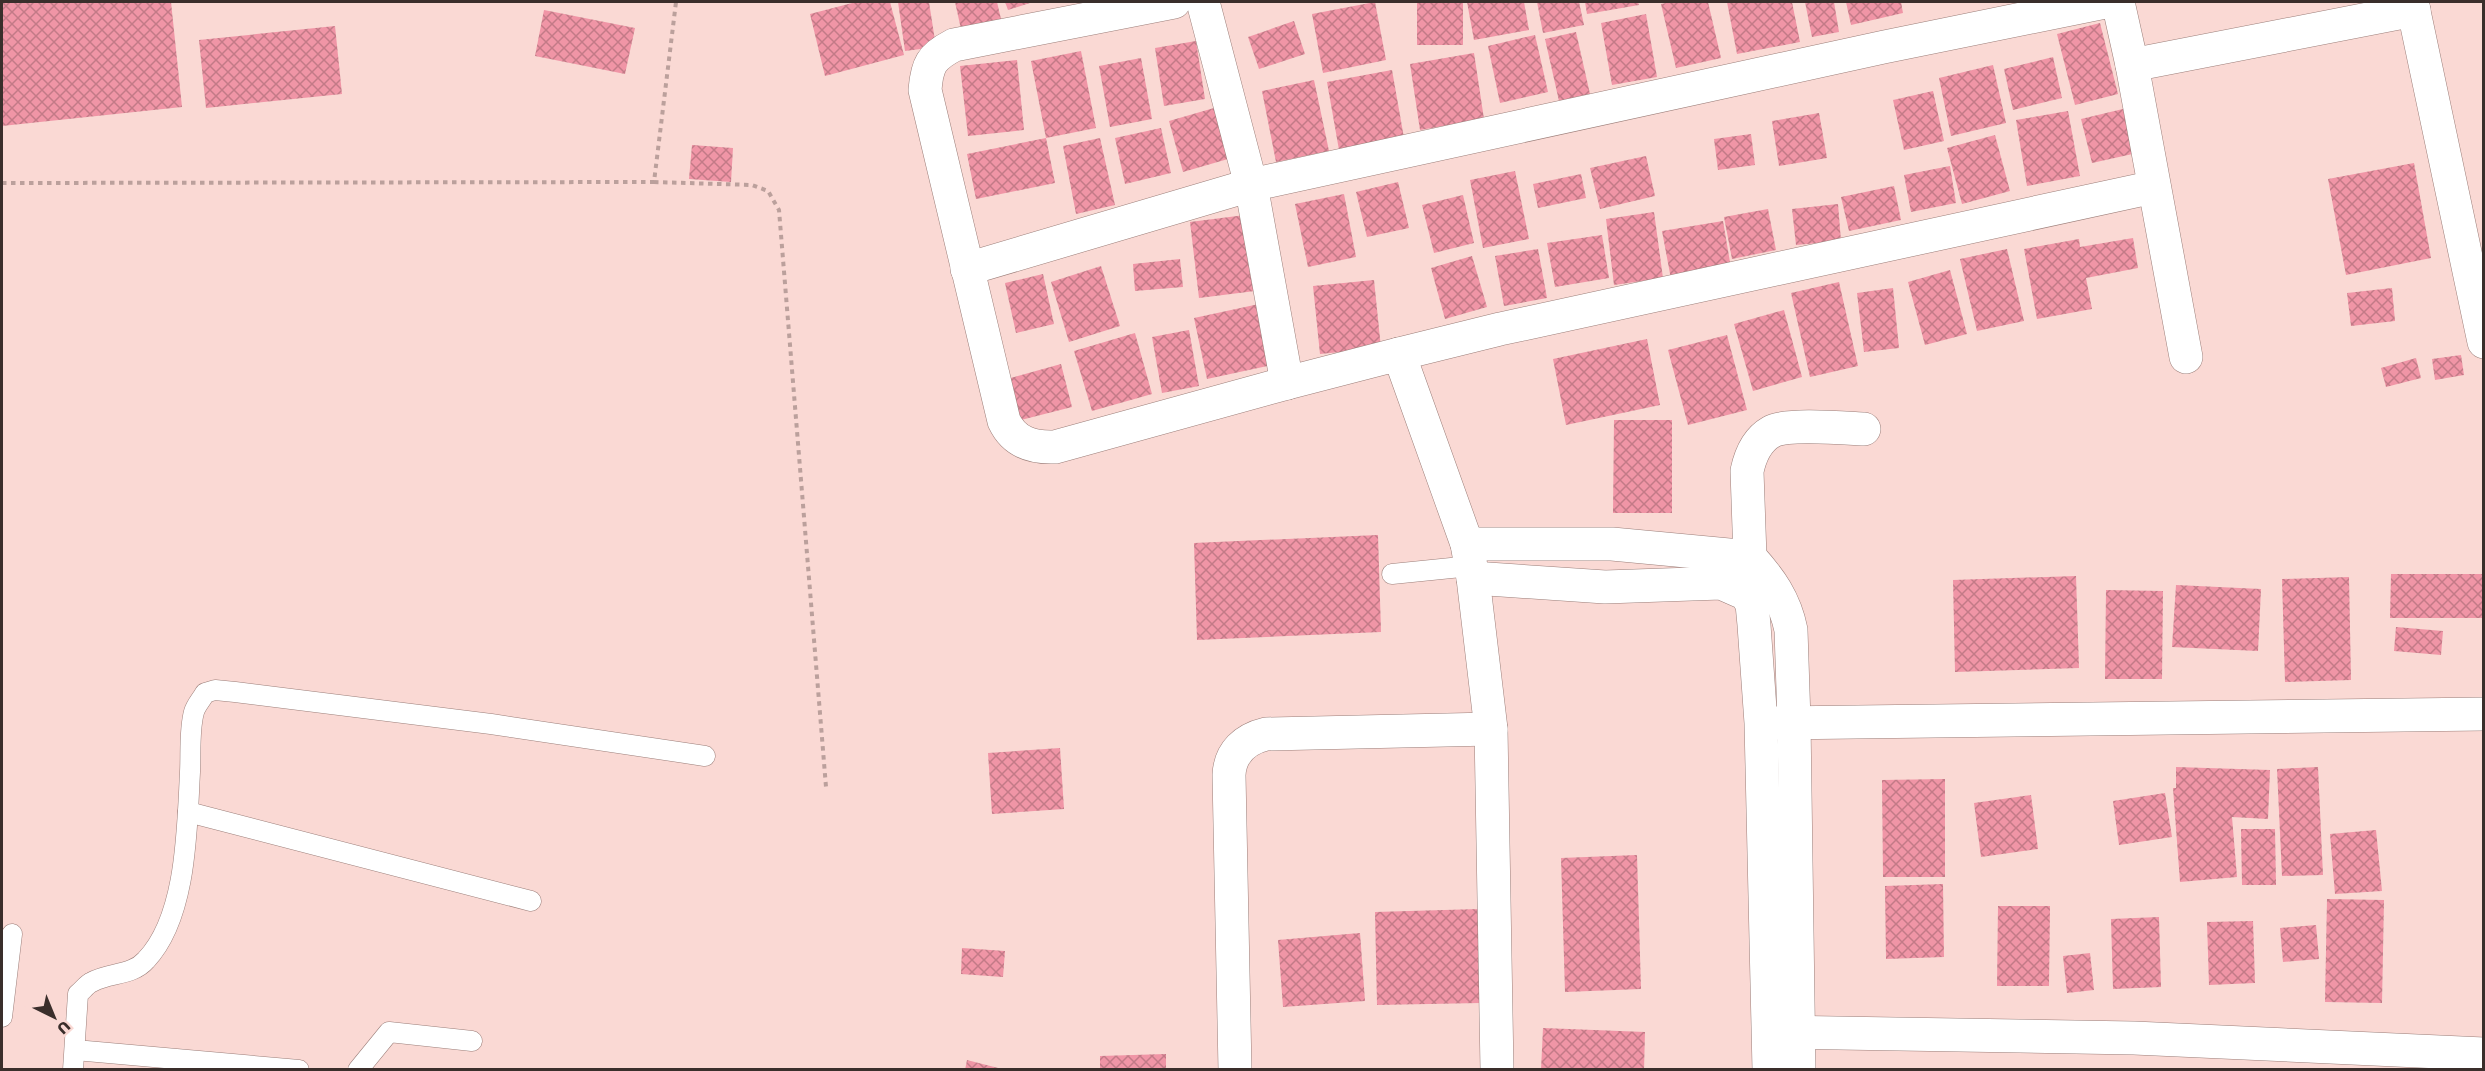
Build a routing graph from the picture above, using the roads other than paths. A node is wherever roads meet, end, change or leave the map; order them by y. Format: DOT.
graph roads {
  1 [pos="1174,2"];
  2 [pos="1203,2"];
  3 [pos="2105,2"];
  4 [pos="2118,2"];
  5 [pos="2413,6"];
  6 [pos="2132,65"];
  7 [pos="1251,185"];
  8 [pos="2154,187"];
  9 [pos="967,269"];
  10 [pos="2484,342"];
  11 [pos="1399,354"];
  12 [pos="2186,357"];
  13 [pos="1287,383"];
  14 [pos="1864,429"];
  15 [pos="1612,544"];
  16 [pos="1750,557"];
  17 [pos="1470,563"];
  18 [pos="1392,574"];
  19 [pos="1605,586"];
  20 [pos="1746,594"];
  21 [pos="2484,714"];
  22 [pos="1794,721"];
  23 [pos="1761,723"];
  24 [pos="1491,729"];
  25 [pos="705,756"];
  26 [pos="188,812"];
  27 [pos="531,901"];
  28 [pos="12,934"];
  29 [pos="2,1017"];
  30 [pos="1783,1031"];
  31 [pos="472,1041"];
  32 [pos="2484,1054"];
  33 [pos="74,1060"];
  34 [pos="299,1070"];
  35 [pos="358,1070"];
  36 [pos="1235,1070"];
  37 [pos="1497,1070"];
  38 [pos="1769,1070"];
  39 [pos="1799,1070"];
  1 -- 9 [label="street"];
  2 -- 7 [label="street"];
  3 -- 7 [label="street"];
  4 -- 6 [label="street"];
  5 -- 6 [label="street"];
  5 -- 10 [label="street"];
  6 -- 8 [label="street"];
  7 -- 9 [label="street"];
  7 -- 13 [label="street"];
  8 -- 11 [label="street"];
  8 -- 12 [label="street"];
  9 -- 13 [label="street"];
  11 -- 13 [label="street"];
  11 -- 17 [label="street"];
  14 -- 16 [label="street"];
  15 -- 16 [label="street"];
  15 -- 17 [label="street"];
  15 -- 19 [label="street"];
  16 -- 20 [label="street"];
  16 -- 22 [label="street"];
  17 -- 18 [label="lane"];
  17 -- 19 [label="street"];
  17 -- 24 [label="street"];
  19 -- 20 [label="street"];
  20 -- 23 [label="street"];
  21 -- 22 [label="street"];
  22 -- 23 [label="street"];
  22 -- 30 [label="street"];
  23 -- 30 [label="street"];
  24 -- 36 [label="street"];
  24 -- 37 [label="street"];
  25 -- 26 [label="lane"];
  26 -- 27 [label="lane"];
  26 -- 33 [label="lane"];
  28 -- 29 [label="lane"];
  30 -- 32 [label="street"];
  30 -- 38 [label="street"];
  30 -- 39 [label="street"];
  31 -- 35 [label="lane"];
  33 -- 34 [label="lane"];
}
